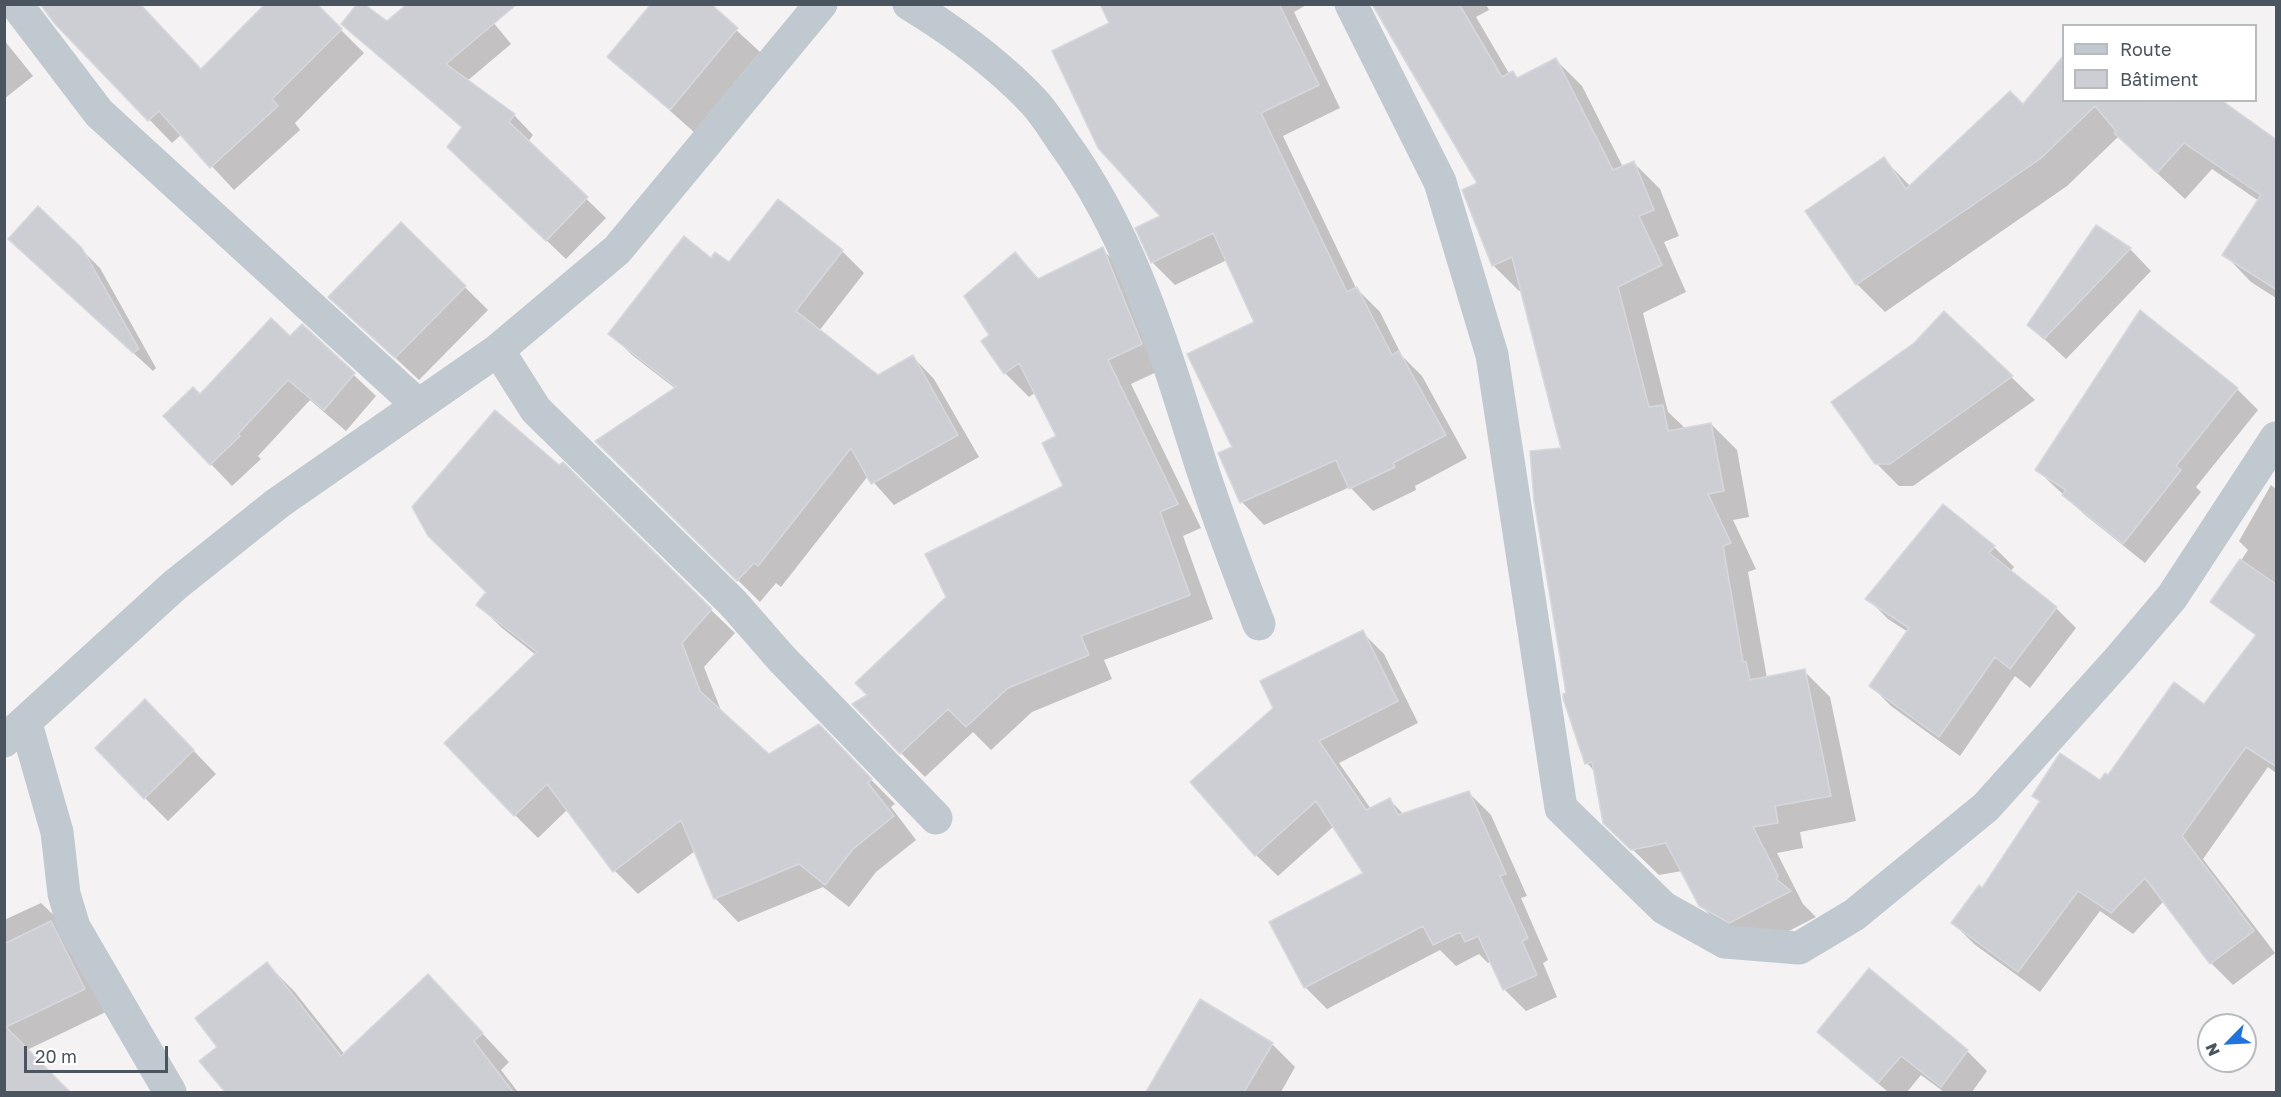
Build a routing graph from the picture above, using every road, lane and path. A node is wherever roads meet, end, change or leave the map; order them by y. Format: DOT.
graph roads {
  1 [pos="16,4"];
  2 [pos="821,4"];
  3 [pos="909,4"];
  4 [pos="1351,4"];
  5 [pos="498,350"];
  6 [pos="417,404"];
  7 [pos="2277,438"];
  8 [pos="1259,624"];
  9 [pos="15,733"];
  10 [pos="936,818"];
  11 [pos="170,1092"];
  1 -- 6 [label="street"];
  2 -- 5 [label="street"];
  3 -- 8 [label="street"];
  4 -- 7 [label="street"];
  5 -- 6 [label="street"];
  5 -- 10 [label="street"];
  6 -- 9 [label="street"];
  9 -- 11 [label="street"];
}
